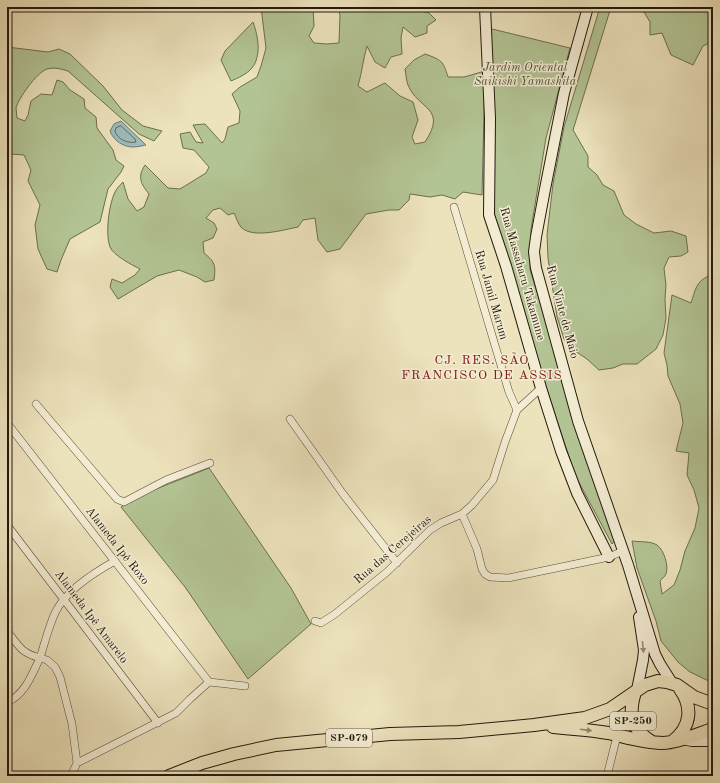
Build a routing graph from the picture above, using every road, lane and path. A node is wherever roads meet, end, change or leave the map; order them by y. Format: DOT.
graph roads {
  1 [pos="485,7"];
  2 [pos="588,7"];
  3 [pos="454,207"];
  4 [pos="541,388"];
  5 [pos="36,404"];
  6 [pos="517,410"];
  7 [pos="290,419"];
  8 [pos="7,423"];
  9 [pos="210,463"];
  10 [pos="462,514"];
  11 [pos="7,525"];
  12 [pos="623,551"];
  13 [pos="609,557"];
  14 [pos="115,561"];
  15 [pos="397,563"];
  16 [pos="637,595"];
  17 [pos="64,600"];
  18 [pos="315,620"];
  19 [pos="7,631"];
  20 [pos="40,658"];
  21 [pos="209,682"];
  22 [pos="674,684"];
  23 [pos="245,686"];
  24 [pos="636,691"];
  25 [pos="7,702"];
  26 [pos="713,704"];
  27 [pos="158,723"];
  28 [pos="534,725"];
  29 [pos="713,729"];
  30 [pos="617,736"];
  31 [pos="677,740"];
  32 [pos="713,741"];
  33 [pos="653,742"];
  34 [pos="77,763"];
  35 [pos="172,775"];
  36 [pos="71,776"];
  37 [pos="607,776"];
  1 -- 4 [label="main road, Rua Massaharu Takamune"];
  2 -- 12 [label="main road, Rua Vinte de Maio / SP-250"];
  3 -- 6 [label="street, Rua Jamil Marum"];
  4 -- 6 [label="street, Rua das Cerejeiras"];
  4 -- 13 [label="main road, Rua Massaharu Takamune"];
  5 -- 9 [label="street"];
  6 -- 10 [label="street, Rua das Cerejeiras"];
  7 -- 15 [label="street"];
  8 -- 14 [label="street, Alameda Ipê Roxo"];
  10 -- 13 [label="street"];
  10 -- 15 [label="street, Rua das Cerejeiras"];
  11 -- 17 [label="street, Alameda Ipê Amarelo"];
  12 -- 13 [label="street"];
  12 -- 16 [label="main road, Rua Vinte de Maio / SP-250"];
  14 -- 17 [label="street"];
  14 -- 21 [label="street, Alameda Ipê Roxo"];
  15 -- 18 [label="street, Rua das Cerejeiras"];
  16 -- 22 [label="main road, Rua Vinte de Maio / SP-250"];
  16 -- 24 [label="main road, Rua Vinte de Maio / SP-250, one-way"];
  17 -- 20 [label="street"];
  17 -- 27 [label="street, Alameda Ipê Amarelo"];
  19 -- 20 [label="street"];
  20 -- 25 [label="street"];
  20 -- 34 [label="street"];
  21 -- 23 [label="street"];
  21 -- 27 [label="street"];
  22 -- 24 [label="highway, SP-079"];
  22 -- 26 [label="highway"];
  22 -- 31 [label="highway, SP-250"];
  24 -- 28 [label="highway, SP-079"];
  24 -- 33 [label="highway, SP-250"];
  27 -- 34 [label="street"];
  28 -- 30 [label="highway, SP-079, one-way"];
  28 -- 35 [label="highway, SP-079"];
  29 -- 31 [label="highway, SP-079"];
  30 -- 33 [label="highway, SP-079"];
  30 -- 37 [label="street"];
  31 -- 32 [label="main road"];
  31 -- 33 [label="highway, SP-079"];
  34 -- 36 [label="street"];
}
